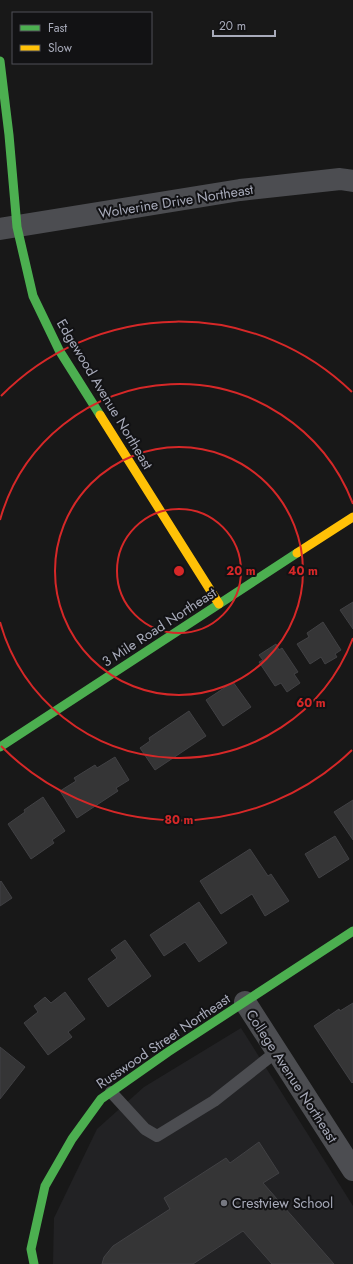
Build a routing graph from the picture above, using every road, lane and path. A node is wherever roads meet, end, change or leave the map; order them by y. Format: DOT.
graph roads {
  1 [pos="0,61"];
  2 [pos="353,181"];
  3 [pos="8,228"];
  4 [pos="353,517"];
  5 [pos="219,604"];
  6 [pos="0,747"];
  7 [pos="353,931"];
  8 [pos="244,1002"];
  9 [pos="276,1052"];
  10 [pos="111,1092"];
  11 [pos="353,1170"];
  12 [pos="34,1264"];
  1 -- 3 [label="street, Edgewood Avenue Northeast"];
  2 -- 3 [label="street, Wolverine Drive Northeast"];
  3 -- 5 [label="street, Edgewood Avenue Northeast"];
  4 -- 5 [label="street, 3 Mile Road Northeast"];
  5 -- 6 [label="street, 3 Mile Road Northeast"];
  7 -- 8 [label="street, Russwood Street Northeast"];
  8 -- 9 [label="street, College Avenue Northeast"];
  8 -- 10 [label="street, Russwood Street Northeast"];
  9 -- 10 [label="lane"];
  9 -- 11 [label="street, College Avenue Northeast"];
  10 -- 12 [label="street, Russwood Street Northeast"];
}
